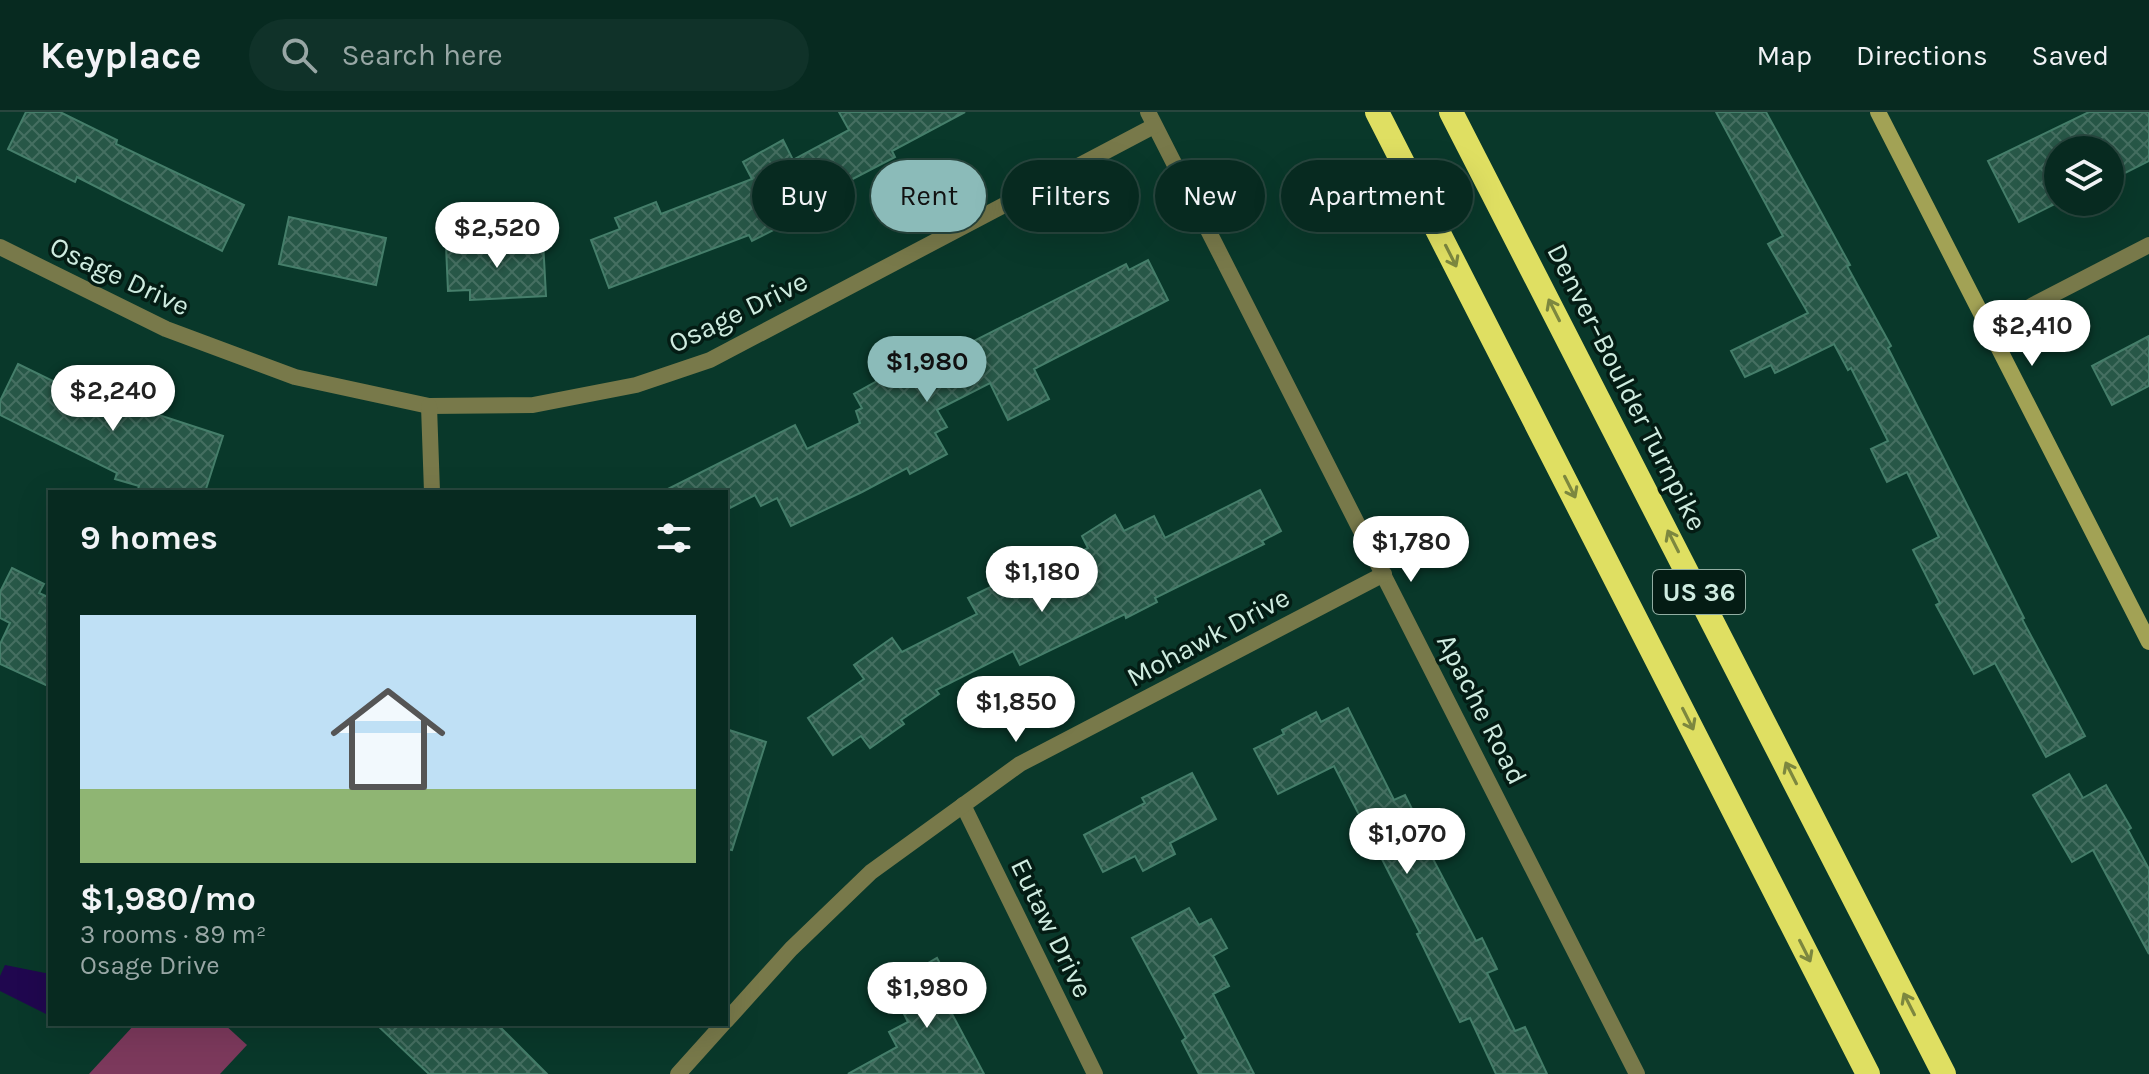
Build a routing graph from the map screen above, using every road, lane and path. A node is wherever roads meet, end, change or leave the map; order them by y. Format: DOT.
graph roads {
  1 [pos="1377,112"];
  2 [pos="1451,112"];
  3 [pos="1878,112"];
  4 [pos="1151,119"];
  5 [pos="2149,245"];
  6 [pos="0,247"];
  7 [pos="1990,331"];
  8 [pos="429,406"];
  9 [pos="432,490"];
  10 [pos="1384,574"];
  11 [pos="2149,642"];
  12 [pos="963,805"];
  13 [pos="728,1019"];
  14 [pos="721,1026"];
  15 [pos="678,1074"];
  16 [pos="1095,1074"];
  17 [pos="1637,1074"];
  18 [pos="1868,1074"];
  19 [pos="1944,1074"];
  1 -- 18 [label="highway, US 36, one-way"];
  19 -- 2 [label="highway, Denver–Boulder Turnpike / US 36, one-way"];
  3 -- 7 [label="street"];
  4 -- 8 [label="street, Osage Drive"];
  4 -- 10 [label="street, Apache Road"];
  5 -- 7 [label="street"];
  6 -- 8 [label="street, Osage Drive"];
  7 -- 11 [label="street"];
  8 -- 9 [label="street"];
  10 -- 12 [label="street, Mohawk Drive"];
  10 -- 17 [label="street, Apache Road"];
  12 -- 13 [label="street, Mohawk Drive"];
  12 -- 16 [label="street, Eutaw Drive"];
  14 -- 15 [label="street, Mohawk Drive"];
}
